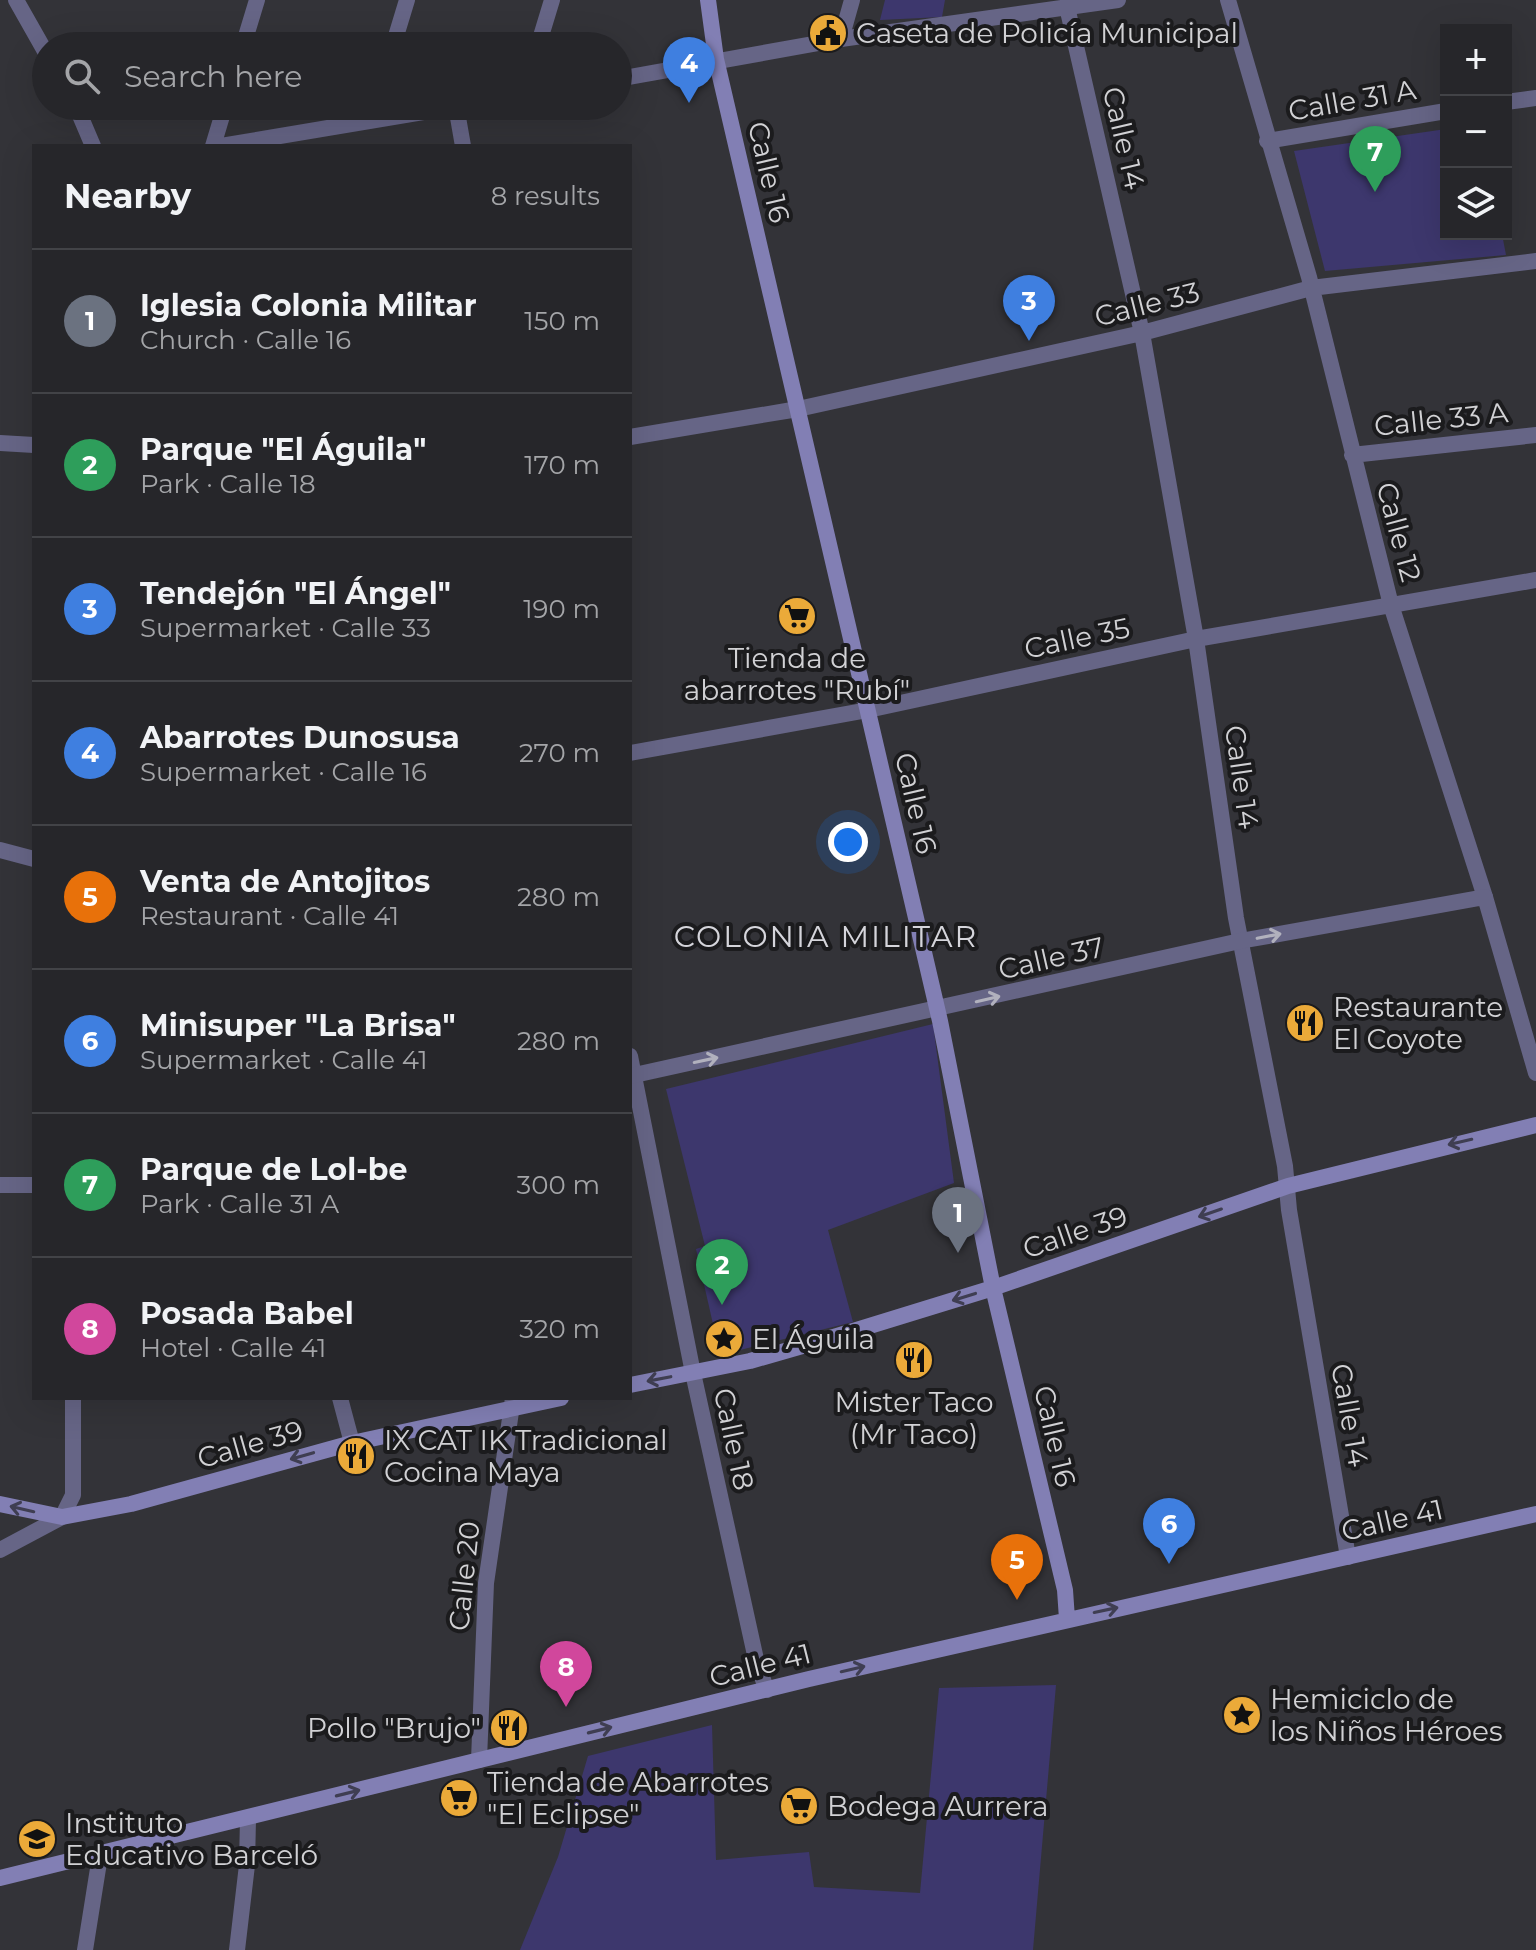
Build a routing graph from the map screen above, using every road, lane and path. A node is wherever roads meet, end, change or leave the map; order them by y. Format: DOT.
graph roads {
  1 [pos="16,0"];
  2 [pos="257,0"];
  3 [pos="407,0"];
  4 [pos="552,0"];
  5 [pos="708,0"];
  6 [pos="852,0"];
  7 [pos="1118,0"];
  8 [pos="1228,0"];
  9 [pos="1067,7"];
  10 [pos="34,32"];
  11 [pos="247,32"];
  12 [pos="397,32"];
  13 [pos="542,32"];
  14 [pos="841,39"];
  15 [pos="716,59"];
  16 [pos="632,76"];
  17 [pos="1536,98"];
  18 [pos="1512,101"];
  19 [pos="1440,112"];
  20 [pos="82,120"];
  21 [pos="221,120"];
  22 [pos="359,120"];
  23 [pos="459,120"];
  24 [pos="305,140"];
  25 [pos="1267,141"];
  26 [pos="92,144"];
  27 [pos="214,144"];
  28 [pos="249,144"];
  29 [pos="463,144"];
  30 [pos="1536,261"];
  31 [pos="1311,288"];
  32 [pos="1142,333"];
  33 [pos="798,409"];
  34 [pos="1536,435"];
  35 [pos="632,437"];
  36 [pos="0,443"];
  37 [pos="32,445"];
  38 [pos="1352,455"];
  39 [pos="1536,580"];
  40 [pos="1391,605"];
  41 [pos="1196,639"];
  42 [pos="868,710"];
  43 [pos="632,753"];
  44 [pos="0,850"];
  45 [pos="32,858"];
  46 [pos="1485,897"];
  47 [pos="1240,941"];
  48 [pos="936,1010"];
  49 [pos="1536,1073"];
  50 [pos="632,1076"];
  51 [pos="632,1081"];
  52 [pos="1536,1125"];
  53 [pos="0,1185"];
  54 [pos="32,1185"];
  55 [pos="1288,1186"];
  56 [pos="993,1288"];
  57 [pos="693,1373"];
  58 [pos="632,1385"];
  59 [pos="73,1400"];
  60 [pos="341,1400"];
  61 [pos="538,1400"];
  62 [pos="514,1402"];
  63 [pos="352,1443"];
  64 [pos="0,1504"];
  65 [pos="1536,1514"];
  66 [pos="62,1517"];
  67 [pos="0,1550"];
  68 [pos="1348,1557"];
  69 [pos="1067,1619"];
  70 [pos="767,1690"];
  71 [pos="479,1760"];
  72 [pos="248,1819"];
  73 [pos="100,1856"];
  74 [pos="0,1878"];
  75 [pos="85,1950"];
  76 [pos="237,1950"];
  1 -- 10 [label="street"];
  2 -- 11 [label="street"];
  3 -- 12 [label="street"];
  4 -- 13 [label="street"];
  5 -- 15 [label="main road, Calle 16"];
  6 -- 14 [label="street"];
  7 -- 9 [label="street"];
  8 -- 25 [label="street, Calle 12"];
  9 -- 14 [label="street"];
  9 -- 32 [label="street, Calle 14"];
  14 -- 15 [label="street"];
  15 -- 16 [label="street"];
  15 -- 33 [label="main road, Calle 16"];
  17 -- 18 [label="street"];
  19 -- 25 [label="street, Calle 31 A"];
  20 -- 26 [label="street"];
  21 -- 27 [label="street"];
  22 -- 24 [label="street"];
  23 -- 29 [label="street"];
  24 -- 28 [label="street"];
  25 -- 31 [label="street, Calle 12"];
  30 -- 31 [label="street, Calle 33"];
  31 -- 32 [label="street, Calle 33"];
  31 -- 38 [label="street, Calle 12"];
  32 -- 33 [label="street, Calle 33"];
  32 -- 41 [label="street, Calle 14"];
  33 -- 35 [label="street, Calle 33"];
  33 -- 42 [label="main road, Calle 16"];
  34 -- 38 [label="street, Calle 33 A"];
  36 -- 37 [label="street"];
  38 -- 40 [label="street, Calle 12"];
  39 -- 40 [label="street, Calle 35"];
  40 -- 41 [label="street, Calle 35"];
  40 -- 46 [label="street, Calle 12"];
  41 -- 42 [label="street, Calle 35"];
  41 -- 47 [label="street, Calle 14"];
  42 -- 43 [label="street, Calle 35"];
  42 -- 48 [label="main road, Calle 16"];
  44 -- 45 [label="street"];
  47 -- 46 [label="street, Calle 37, one-way"];
  46 -- 49 [label="street, Calle 12"];
  48 -- 47 [label="street, Calle 37, one-way"];
  47 -- 55 [label="street, Calle 14"];
  50 -- 48 [label="street, Calle 37, one-way"];
  48 -- 56 [label="main road, Calle 16"];
  51 -- 57 [label="street, Calle 18"];
  52 -- 55 [label="main road, Calle 39, one-way"];
  53 -- 54 [label="street"];
  55 -- 56 [label="main road, Calle 39, one-way"];
  55 -- 68 [label="street, Calle 14"];
  56 -- 57 [label="main road, Calle 39, one-way"];
  56 -- 69 [label="main road, Calle 16"];
  57 -- 58 [label="main road, Calle 39, one-way"];
  57 -- 70 [label="street, Calle 18"];
  59 -- 66 [label="street"];
  60 -- 63 [label="street"];
  61 -- 62 [label="main road, Calle 39"];
  62 -- 63 [label="main road, Calle 39"];
  62 -- 71 [label="street, Calle 20"];
  63 -- 66 [label="main road, Calle 39, one-way"];
  66 -- 64 [label="main road, Calle 39, one-way"];
  65 -- 68 [label="main road, Calle 41"];
  66 -- 67 [label="street"];
  69 -- 68 [label="main road, Calle 41, one-way"];
  70 -- 69 [label="main road, Calle 41, one-way"];
  71 -- 70 [label="main road, Calle 41, one-way"];
  72 -- 71 [label="main road, Calle 41, one-way"];
  72 -- 73 [label="main road, Calle 41"];
  72 -- 76 [label="street"];
  73 -- 74 [label="main road, Calle 41"];
  73 -- 75 [label="street"];
}
